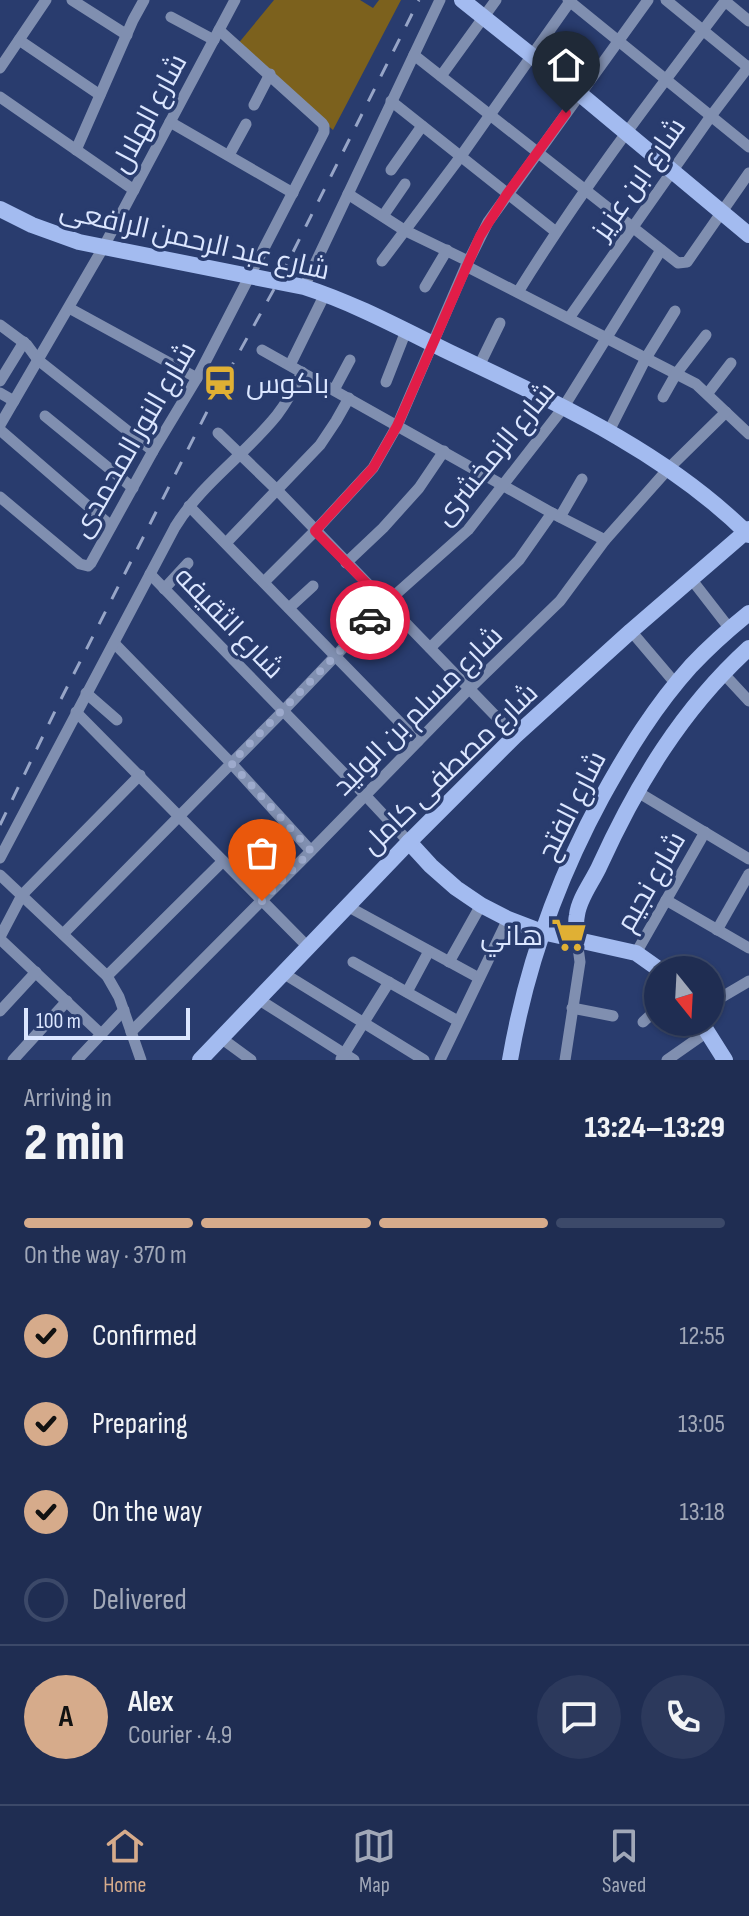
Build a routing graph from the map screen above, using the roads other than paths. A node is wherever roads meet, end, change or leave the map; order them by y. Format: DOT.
graph roads {
  1 [pos="46,0"];
  2 [pos="72,0"];
  3 [pos="144,0"];
  4 [pos="440,0"];
  5 [pos="462,0"];
  6 [pos="496,0"];
  7 [pos="570,0"];
  8 [pos="648,0"];
  9 [pos="666,0"];
  10 [pos="231,1"];
  11 [pos="725,1"];
  12 [pos="171,17"];
  13 [pos="484,18"];
  14 [pos="749,21"];
  15 [pos="703,30"];
  16 [pos="127,35"];
  17 [pos="216,35"];
  18 [pos="19,40"];
  19 [pos="618,40"];
  20 [pos="414,55"];
  21 [pos="532,56"];
  22 [pos="749,67"];
  23 [pos="0,68"];
  24 [pos="270,74"];
  25 [pos="441,76"];
  26 [pos="666,79"];
  27 [pos="580,94"];
  28 [pos="100,95"];
  29 [pos="0,97"];
  30 [pos="391,101"];
  31 [pos="254,105"];
  32 [pos="490,114"];
  33 [pos="711,116"];
  34 [pos="170,122"];
  35 [pos="246,124"];
  36 [pos="422,126"];
  37 [pos="627,133"];
  38 [pos="749,147"];
  39 [pos="76,150"];
  40 [pos="538,152"];
  41 [pos="229,155"];
  42 [pos="461,156"];
  43 [pos="391,170"];
  44 [pos="672,170"];
  45 [pos="749,173"];
  46 [pos="405,184"];
  47 [pos="134,190"];
  48 [pos="585,190"];
  49 [pos="293,193"];
  50 [pos="348,194"];
  51 [pos="507,194"];
  52 [pos="0,209"];
  53 [pos="721,211"];
  54 [pos="383,216"];
  55 [pos="632,227"];
  56 [pos="404,230"];
  57 [pos="556,232"];
  58 [pos="749,235"];
  59 [pos="103,248"];
  60 [pos="447,250"];
  61 [pos="661,250"];
  62 [pos="382,261"];
  63 [pos="467,264"];
  64 [pos="249,277"];
  65 [pos="304,287"];
  66 [pos="425,287"];
  67 [pos="518,292"];
  68 [pos="325,294"];
  69 [pos="69,308"];
  70 [pos="675,311"];
  71 [pos="569,318"];
  72 [pos="500,323"];
  73 [pos="2,331"];
  74 [pos="406,331"];
  75 [pos="706,335"];
  76 [pos="605,338"];
  77 [pos="24,342"];
  78 [pos="432,344"];
  79 [pos="262,350"];
  80 [pos="646,358"];
  81 [pos="38,360"];
  82 [pos="350,360"];
  83 [pos="731,363"];
  84 [pos="290,365"];
  85 [pos="479,366"];
  86 [pos="302,372"];
  87 [pos="676,374"];
  88 [pos="197,378"];
  89 [pos="0,381"];
  90 [pos="386,382"];
  91 [pos="334,390"];
  92 [pos="0,393"];
  93 [pos="708,393"];
  94 [pos="663,397"];
  95 [pos="349,398"];
  96 [pos="14,401"];
  97 [pos="563,408"];
  98 [pos="726,412"];
  99 [pos="45,416"];
  100 [pos="397,426"];
  101 [pos="0,428"];
  102 [pos="609,431"];
  103 [pos="218,433"];
  104 [pos="749,434"];
  105 [pos="153,451"];
  106 [pos="444,451"];
  107 [pos="239,454"];
  108 [pos="669,468"];
  109 [pos="582,479"];
  110 [pos="503,485"];
  111 [pos="133,488"];
  112 [pos="277,490"];
  113 [pos="0,497"];
  114 [pos="189,506"];
  115 [pos="556,515"];
  116 [pos="111,526"];
  117 [pos="315,531"];
  118 [pos="748,532"];
  119 [pos="605,540"];
  120 [pos="226,543"];
  121 [pos="188,563"];
  122 [pos="346,563"];
  123 [pos="150,574"];
  124 [pos="692,580"];
  125 [pos="264,582"];
  126 [pos="313,586"];
  127 [pos="164,589"];
  128 [pos="386,603"];
  129 [pos="289,608"];
  130 [pos="749,613"];
  131 [pos="730,629"];
  132 [pos="631,631"];
  133 [pos="114,643"];
  134 [pos="430,648"];
  135 [pos="749,648"];
  136 [pos="335,655"];
  137 [pos="723,673"];
  138 [pos="676,684"];
  139 [pos="469,689"];
  140 [pos="86,693"];
  141 [pos="749,701"];
  142 [pos="283,711"];
  143 [pos="76,712"];
  144 [pos="117,720"];
  145 [pos="515,736"];
  146 [pos="418,741"];
  147 [pos="231,763"];
  148 [pos="140,775"];
  149 [pos="636,791"];
  150 [pos="365,795"];
  151 [pos="179,815"];
  152 [pos="705,832"];
  153 [pos="409,842"];
  154 [pos="311,851"];
  155 [pos="0,858"];
  156 [pos="749,859"];
  157 [pos="223,861"];
  158 [pos="749,874"];
  159 [pos="0,875"];
  160 [pos="22,895"];
  161 [pos="666,900"];
  162 [pos="262,901"];
  163 [pos="481,905"];
  164 [pos="347,906"];
  165 [pos="508,919"];
  166 [pos="717,930"];
  167 [pos="542,932"];
  168 [pos="63,934"];
  169 [pos="0,938"];
  170 [pos="577,940"];
  171 [pos="308,947"];
  172 [pos="749,948"];
  173 [pos="429,951"];
  174 [pos="636,953"];
  175 [pos="644,959"];
  176 [pos="353,962"];
  177 [pos="449,962"];
  178 [pos="36,972"];
  179 [pos="283,973"];
  180 [pos="107,976"];
  181 [pos="479,978"];
  182 [pos="389,982"];
  183 [pos="745,983"];
  184 [pos="407,992"];
  185 [pos="724,996"];
  186 [pos="749,998"];
  187 [pos="258,999"];
  188 [pos="67,1001"];
  189 [pos="572,1008"];
  190 [pos="124,1010"];
  191 [pos="0,1011"];
  192 [pos="613,1016"];
  193 [pos="458,1021"];
  194 [pos="364,1023"];
  195 [pos="131,1032"];
  196 [pos="101,1034"];
  197 [pos="694,1036"];
  198 [pos="710,1036"];
  199 [pos="221,1038"];
  200 [pos="347,1058"];
  201 [pos="202,1059"];
  202 [pos="13,1060"];
  203 [pos="77,1060"];
  204 [pos="141,1060"];
  205 [pos="251,1060"];
  206 [pos="424,1060"];
  207 [pos="440,1060"];
  208 [pos="510,1060"];
  209 [pos="565,1060"];
  210 [pos="667,1060"];
  211 [pos="725,1060"];
  1 -- 18 [label="street"];
  2 -- 16 [label="street"];
  3 -- 16 [label="street"];
  4 -- 20 [label="street"];
  5 -- 13 [label="street"];
  6 -- 13 [label="street"];
  7 -- 19 [label="street"];
  7 -- 21 [label="street"];
  8 -- 19 [label="street"];
  9 -- 15 [label="street"];
  10 -- 17 [label="street, شارع الهلال"];
  11 -- 14 [label="street"];
  11 -- 15 [label="street"];
  12 -- 17 [label="street"];
  13 -- 21 [label="street"];
  13 -- 25 [label="street"];
  15 -- 22 [label="street"];
  15 -- 26 [label="street"];
  16 -- 28 [label="street"];
  17 -- 24 [label="street"];
  17 -- 34 [label="street, شارع الهلال"];
  18 -- 23 [label="street"];
  18 -- 28 [label="street"];
  19 -- 26 [label="street"];
  19 -- 27 [label="street"];
  20 -- 25 [label="street"];
  20 -- 30 [label="street"];
  21 -- 27 [label="street"];
  21 -- 32 [label="street"];
  22 -- 33 [label="street, شارع ابن عزيز"];
  24 -- 31 [label="street"];
  24 -- 49 [label="street, شارع النور المحمدى"];
  25 -- 32 [label="street"];
  26 -- 33 [label="street"];
  26 -- 37 [label="street"];
  27 -- 37 [label="street"];
  27 -- 40 [label="street"];
  28 -- 39 [label="street"];
  29 -- 39 [label="street"];
  30 -- 36 [label="street"];
  30 -- 50 [label="street"];
  32 -- 40 [label="street"];
  32 -- 42 [label="street"];
  33 -- 38 [label="street"];
  33 -- 44 [label="street, شارع ابن عزيز"];
  34 -- 41 [label="street"];
  34 -- 47 [label="street, شارع الهلال"];
  35 -- 41 [label="street"];
  36 -- 42 [label="street"];
  36 -- 43 [label="street"];
  37 -- 44 [label="street"];
  37 -- 48 [label="street"];
  39 -- 47 [label="street"];
  40 -- 48 [label="street"];
  40 -- 51 [label="street"];
  41 -- 49 [label="street"];
  42 -- 51 [label="street"];
  42 -- 56 [label="street"];
  44 -- 53 [label="street"];
  44 -- 55 [label="street, شارع ابن عزيز"];
  45 -- 53 [label="street"];
  46 -- 54 [label="street"];
  47 -- 59 [label="street, شارع الهلال"];
  48 -- 55 [label="street"];
  48 -- 57 [label="street"];
  49 -- 64 [label="street, شارع النور المحمدى"];
  50 -- 54 [label="street"];
  50 -- 65 [label="street"];
  51 -- 57 [label="street"];
  51 -- 63 [label="street"];
  52 -- 59 [label="street, شارع عبد الرحمن الرافعى"];
  53 -- 58 [label="street"];
  53 -- 61 [label="street"];
  54 -- 56 [label="street"];
  55 -- 61 [label="street"];
  55 -- 71 [label="street, شارع ابن عزيز"];
  56 -- 60 [label="street"];
  56 -- 62 [label="street"];
  57 -- 67 [label="street"];
  59 -- 64 [label="street, شارع عبد الرحمن الرافعى"];
  59 -- 69 [label="street, شارع الهلال"];
  60 -- 63 [label="street"];
  60 -- 66 [label="street"];
  61 -- 76 [label="street, شارع الزمخشرى"];
  63 -- 67 [label="street"];
  63 -- 78 [label="street"];
  64 -- 65 [label="street, شارع عبد الرحمن الرافعى"];
  64 -- 88 [label="street, شارع النور المحمدى"];
  65 -- 68 [label="street, شارع عبد الرحمن الرافعى"];
  67 -- 71 [label="street"];
  68 -- 74 [label="street, شارع عبد الرحمن الرافعى"];
  68 -- 84 [label="street"];
  69 -- 81 [label="street, شارع الهلال"];
  69 -- 88 [label="street"];
  70 -- 80 [label="street"];
  71 -- 76 [label="street"];
  72 -- 85 [label="street"];
  73 -- 77 [label="street"];
  74 -- 78 [label="street, شارع عبد الرحمن الرافعى"];
  74 -- 90 [label="street"];
  75 -- 87 [label="street"];
  76 -- 80 [label="street"];
  76 -- 97 [label="street, شارع الزمخشرى"];
  77 -- 81 [label="street"];
  77 -- 89 [label="street"];
  78 -- 85 [label="street, شارع عبد الرحمن الرافعى"];
  78 -- 100 [label="street"];
  79 -- 84 [label="street"];
  80 -- 87 [label="street"];
  80 -- 102 [label="street"];
  81 -- 96 [label="street, شارع الهلال"];
  81 -- 105 [label="street"];
  82 -- 91 [label="street"];
  83 -- 93 [label="street"];
  84 -- 86 [label="street"];
  85 -- 97 [label="street, شارع عبد الرحمن الرافعى"];
  86 -- 91 [label="street"];
  86 -- 107 [label="street"];
  87 -- 93 [label="street"];
  87 -- 94 [label="street"];
  88 -- 105 [label="street, شارع النور المحمدى"];
  91 -- 95 [label="street"];
  92 -- 96 [label="street"];
  93 -- 98 [label="street"];
  95 -- 100 [label="street"];
  95 -- 112 [label="street"];
  96 -- 101 [label="street, شارع الهلال"];
  97 -- 102 [label="street, شارع عبد الرحمن الرافعى"];
  97 -- 110 [label="street, شارع الزمخشرى"];
  98 -- 104 [label="street"];
  98 -- 108 [label="street, شارع مسلم بن الوليد"];
  99 -- 111 [label="street"];
  100 -- 106 [label="street"];
  100 -- 117 [label="street"];
  101 -- 116 [label="street"];
  102 -- 108 [label="street, شارع عبد الرحمن الرافعى"];
  103 -- 107 [label="street"];
  105 -- 111 [label="street, شارع النور المحمدى"];
  106 -- 110 [label="street"];
  106 -- 122 [label="street"];
  107 -- 112 [label="street"];
  107 -- 114 [label="street"];
  108 -- 118 [label="street, شارع عبد الرحمن الرافعى"];
  108 -- 119 [label="street, شارع مسلم بن الوليد"];
  109 -- 115 [label="street"];
  110 -- 115 [label="street"];
  110 -- 128 [label="street, شارع الزمخشرى"];
  111 -- 116 [label="street, شارع النور المحمدى"];
  112 -- 117 [label="street"];
  112 -- 120 [label="street"];
  113 -- 116 [label="street, شارع النور المحمدى"];
  114 -- 120 [label="street"];
  114 -- 123 [label="street"];
  115 -- 119 [label="street"];
  115 -- 134 [label="street"];
  117 -- 122 [label="street"];
  117 -- 125 [label="street"];
  118 -- 124 [label="street, شارع مصطفى كامل"];
  119 -- 139 [label="street, شارع مسلم بن الوليد"];
  120 -- 125 [label="street"];
  121 -- 127 [label="street"];
  122 -- 128 [label="street"];
  123 -- 127 [label="street, شارع الثقيفه"];
  123 -- 133 [label="street"];
  124 -- 131 [label="street"];
  124 -- 132 [label="street, شارع مصطفى كامل"];
  125 -- 129 [label="street"];
  126 -- 129 [label="street"];
  127 -- 142 [label="street, شارع الثقيفه"];
  128 -- 134 [label="street"];
  128 -- 136 [label="street, شارع الزمخشرى"];
  129 -- 136 [label="street"];
  130 -- 131 [label="street, شارع الفتح"];
  131 -- 138 [label="street, شارع الفتح"];
  132 -- 138 [label="street"];
  132 -- 145 [label="street, شارع مصطفى كامل"];
  133 -- 140 [label="street"];
  133 -- 147 [label="street"];
  134 -- 139 [label="street"];
  135 -- 137 [label="street, شارع الفتح"];
  136 -- 142 [label="street, شارع الزمخشرى"];
  136 -- 146 [label="street"];
  137 -- 141 [label="street"];
  137 -- 149 [label="street, شارع الفتح"];
  138 -- 167 [label="street, شارع الفتح"];
  139 -- 145 [label="street"];
  139 -- 146 [label="street, شارع مسلم بن الوليد"];
  140 -- 143 [label="street"];
  140 -- 144 [label="street"];
  142 -- 147 [label="street, شارع الزمخشرى"];
  142 -- 150 [label="street, شارع الثقيفه"];
  143 -- 148 [label="street"];
  143 -- 155 [label="street"];
  145 -- 153 [label="street, شارع مصطفى كامل"];
  146 -- 150 [label="street, شارع مسلم بن الوليد"];
  147 -- 151 [label="street, شارع الزمخشرى"];
  147 -- 154 [label="street"];
  148 -- 151 [label="street"];
  148 -- 160 [label="street"];
  149 -- 152 [label="street"];
  149 -- 170 [label="street, شارع الفتح"];
  150 -- 153 [label="street, شارع الثقيفه"];
  150 -- 154 [label="street, شارع مسلم بن الوليد"];
  151 -- 157 [label="street"];
  151 -- 168 [label="street, شارع الزمخشرى"];
  152 -- 156 [label="street"];
  152 -- 161 [label="street, شارع نجيم"];
  153 -- 163 [label="street"];
  153 -- 164 [label="street, شارع مصطفى كامل"];
  154 -- 162 [label="street, شارع مسلم بن الوليد"];
  157 -- 162 [label="street"];
  157 -- 180 [label="street"];
  158 -- 166 [label="street"];
  159 -- 160 [label="street"];
  160 -- 168 [label="street"];
  160 -- 169 [label="street"];
  161 -- 166 [label="street"];
  161 -- 174 [label="street, شارع نجيم"];
  162 -- 171 [label="street"];
  162 -- 195 [label="street, شارع مسلم بن الوليد"];
  163 -- 165 [label="street"];
  163 -- 177 [label="street"];
  164 -- 171 [label="street, شارع مصطفى كامل"];
  164 -- 173 [label="street"];
  165 -- 167 [label="street"];
  165 -- 181 [label="street"];
  166 -- 172 [label="street"];
  167 -- 170 [label="street"];
  167 -- 208 [label="street, شارع الفتح"];
  168 -- 180 [label="street"];
  169 -- 178 [label="street"];
  170 -- 174 [label="street"];
  170 -- 189 [label="street"];
  171 -- 179 [label="street, شارع مصطفى كامل"];
  173 -- 177 [label="street"];
  173 -- 184 [label="street"];
  174 -- 175 [label="street"];
  176 -- 182 [label="street"];
  177 -- 181 [label="street"];
  178 -- 188 [label="street"];
  178 -- 191 [label="street"];
  179 -- 187 [label="street, شارع مصطفى كامل"];
  179 -- 194 [label="street"];
  180 -- 190 [label="street"];
  181 -- 193 [label="street"];
  182 -- 184 [label="street"];
  182 -- 194 [label="street"];
  183 -- 185 [label="street"];
  183 -- 186 [label="street"];
  184 -- 193 [label="street"];
  187 -- 199 [label="street, شارع مصطفى كامل"];
  187 -- 200 [label="street"];
  188 -- 196 [label="street"];
  188 -- 202 [label="street"];
  189 -- 192 [label="street"];
  189 -- 209 [label="street"];
  190 -- 195 [label="street"];
  190 -- 196 [label="street"];
  193 -- 207 [label="street"];
  194 -- 200 [label="street"];
  194 -- 206 [label="street"];
  195 -- 204 [label="street"];
  196 -- 203 [label="street"];
  197 -- 210 [label="street"];
  198 -- 211 [label="street"];
  199 -- 201 [label="street, شارع مصطفى كامل"];
  199 -- 205 [label="street"];
}
